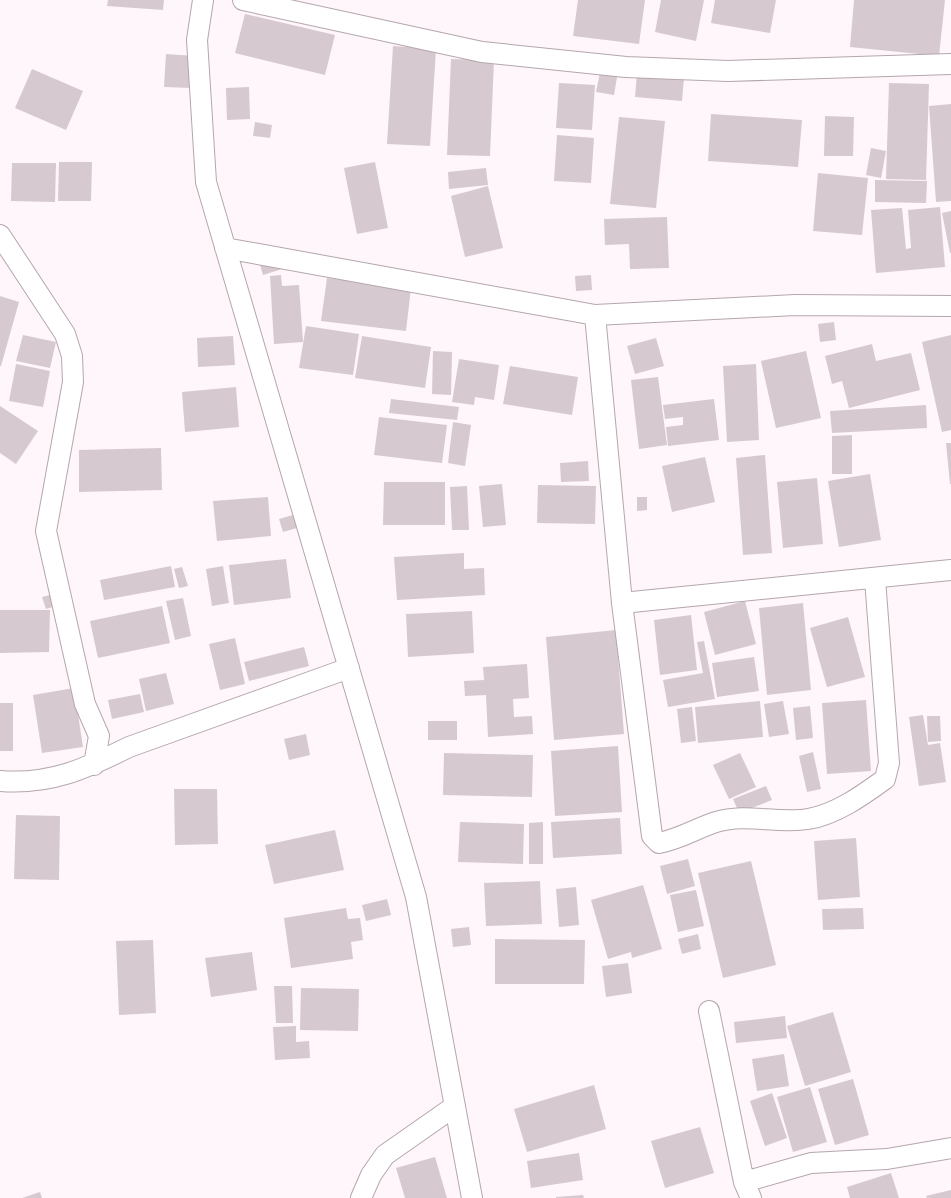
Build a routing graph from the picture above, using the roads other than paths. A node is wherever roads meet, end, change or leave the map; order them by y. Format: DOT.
graph roads {
  1 [pos="203,0"];
  2 [pos="243,0"];
  3 [pos="951,64"];
  4 [pos="0,235"];
  5 [pos="225,248"];
  6 [pos="951,306"];
  7 [pos="595,315"];
  8 [pos="951,570"];
  9 [pos="875,579"];
  10 [pos="622,603"];
  11 [pos="349,668"];
  12 [pos="99,736"];
  13 [pos="128,747"];
  14 [pos="94,764"];
  15 [pos="0,781"];
  16 [pos="709,1011"];
  17 [pos="455,1106"];
  18 [pos="951,1148"];
  19 [pos="748,1190"];
  20 [pos="361,1198"];
  21 [pos="472,1198"];
  1 -- 5 [label="street"];
  2 -- 3 [label="street"];
  4 -- 12 [label="street"];
  5 -- 7 [label="street"];
  5 -- 11 [label="street"];
  6 -- 7 [label="street"];
  7 -- 10 [label="street"];
  8 -- 9 [label="street"];
  9 -- 10 [label="street"];
  9 -- 10 [label="street"];
  11 -- 13 [label="street"];
  11 -- 17 [label="street"];
  12 -- 13 [label="street"];
  12 -- 14 [label="street"];
  13 -- 14 [label="street"];
  14 -- 15 [label="street"];
  16 -- 19 [label="street"];
  17 -- 20 [label="street"];
  17 -- 21 [label="street"];
  18 -- 19 [label="street"];
}
